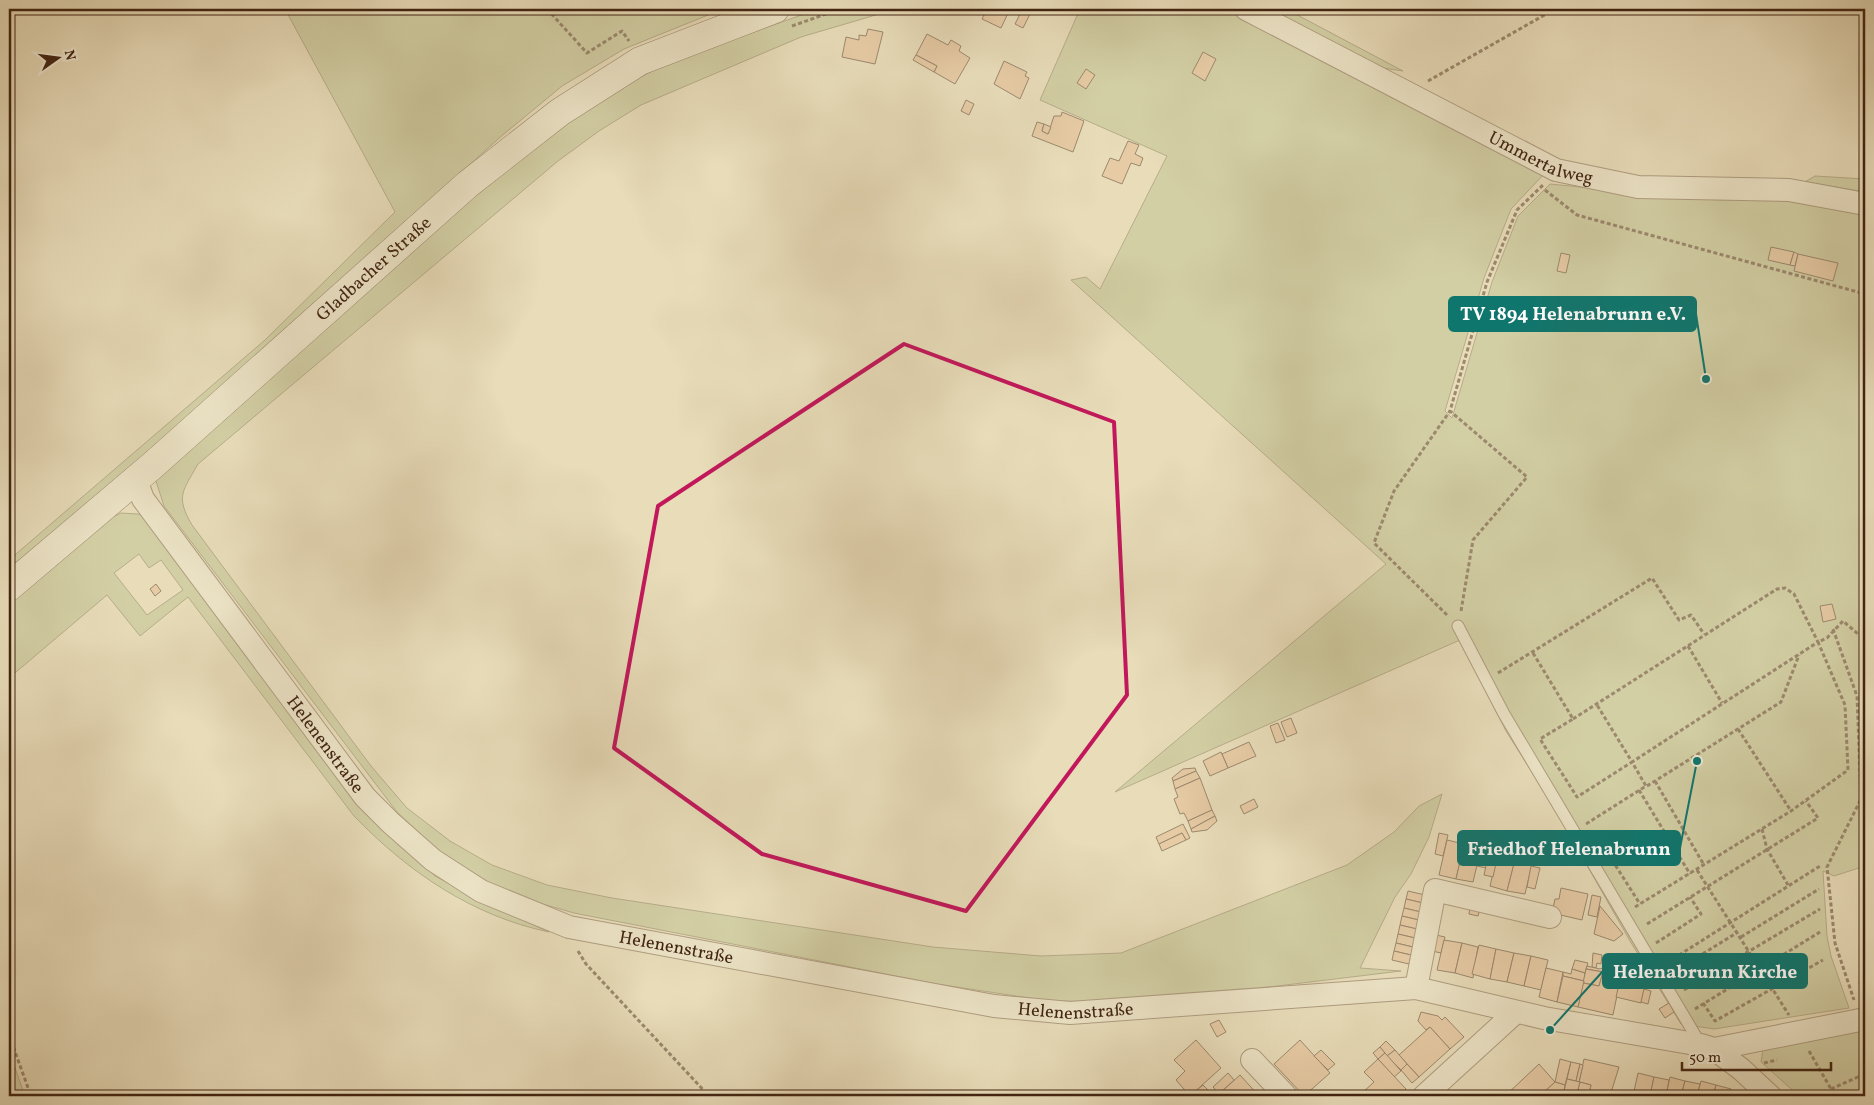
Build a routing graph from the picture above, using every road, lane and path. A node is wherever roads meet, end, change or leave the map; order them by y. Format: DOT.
graph roads {
  1 [pos="547,9"];
  2 [pos="840,9"];
  3 [pos="1246,9"];
  4 [pos="1555,9"];
  5 [pos="779,19"];
  6 [pos="640,61"];
  7 [pos="1408,92"];
  8 [pos="1865,204"];
  9 [pos="1865,294"];
  10 [pos="1450,411"];
  11 [pos="136,480"];
  12 [pos="9,587"];
  13 [pos="1458,626"];
  14 [pos="1833,629"];
  15 [pos="1704,634"];
  16 [pos="1865,640"];
  17 [pos="1818,642"];
  18 [pos="1688,646"];
  19 [pos="1533,654"];
  20 [pos="1800,655"];
  21 [pos="1485,681"];
  22 [pos="1722,703"];
  23 [pos="1598,704"];
  24 [pos="1573,719"];
  25 [pos="1738,729"];
  26 [pos="1632,762"];
  27 [pos="1655,781"];
  28 [pos="1646,786"];
  29 [pos="1639,790"];
  30 [pos="1806,801"];
  31 [pos="1791,811"];
  32 [pos="1588,823"];
  33 [pos="1762,829"];
  34 [pos="1574,831"];
  35 [pos="1767,849"];
  36 [pos="1704,865"];
  37 [pos="1820,866"];
  38 [pos="1697,870"];
  39 [pos="1690,874"];
  40 [pos="1788,885"];
  41 [pos="1707,886"];
  42 [pos="1820,889"];
  43 [pos="1690,897"];
  44 [pos="1640,904"];
  45 [pos="1632,908"];
  46 [pos="1820,909"];
  47 [pos="1550,917"];
  48 [pos="1731,922"];
  49 [pos="1643,926"];
  50 [pos="569,927"];
  51 [pos="1738,932"];
  52 [pos="1820,932"];
  53 [pos="1741,937"];
  54 [pos="1650,946"];
  55 [pos="1750,951"];
  56 [pos="1823,960"];
  57 [pos="1663,966"];
  58 [pos="1760,968"];
  59 [pos="1670,974"];
  60 [pos="1416,988"];
  61 [pos="1773,989"];
  62 [pos="1680,993"];
  63 [pos="1703,1003"];
  64 [pos="1516,1012"];
  65 [pos="1691,1012"];
  66 [pos="1863,1020"];
  67 [pos="1799,1032"];
  68 [pos="9,1035"];
  69 [pos="1708,1047"];
  70 [pos="1810,1055"];
  71 [pos="1252,1060"];
  72 [pos="1865,1079"];
  73 [pos="1831,1089"];
  74 [pos="30,1096"];
  75 [pos="709,1096"];
  76 [pos="1286,1096"];
  77 [pos="1424,1096"];
  78 [pos="1770,1096"];
  79 [pos="1830,1096"];
  1 -- 6 [label="path"];
  2 -- 5 [label="path"];
  3 -- 7 [label="street, Ummertalweg"];
  4 -- 7 [label="path"];
  5 -- 6 [label="main road, Gladbacher Straße"];
  6 -- 11 [label="main road, Gladbacher Straße"];
  7 -- 8 [label="street, Ummertalweg"];
  9 -- 10 [label="path"];
  10 -- 13 [label="path"];
  10 -- 13 [label="path"];
  11 -- 12 [label="main road, Gladbacher Straße"];
  11 -- 50 [label="street, Helenenstraße"];
  13 -- 21 [label="lane"];
  14 -- 16 [label="path"];
  14 -- 17 [label="path"];
  14 -- 66 [label="path"];
  15 -- 17 [label="path"];
  15 -- 18 [label="path"];
  15 -- 19 [label="path"];
  17 -- 20 [label="path"];
  17 -- 30 [label="path"];
  18 -- 22 [label="path"];
  18 -- 23 [label="path"];
  19 -- 21 [label="path"];
  19 -- 24 [label="path"];
  20 -- 22 [label="path"];
  20 -- 25 [label="path"];
  21 -- 34 [label="lane"];
  22 -- 26 [label="path"];
  23 -- 24 [label="path"];
  23 -- 26 [label="path"];
  24 -- 26 [label="path"];
  25 -- 27 [label="path"];
  25 -- 31 [label="path"];
  26 -- 28 [label="path"];
  27 -- 28 [label="path"];
  27 -- 36 [label="path"];
  28 -- 29 [label="path"];
  29 -- 32 [label="path"];
  29 -- 39 [label="path"];
  30 -- 31 [label="path"];
  30 -- 35 [label="path"];
  31 -- 33 [label="path"];
  32 -- 34 [label="path"];
  32 -- 44 [label="path"];
  33 -- 35 [label="path"];
  33 -- 36 [label="path"];
  34 -- 69 [label="lane"];
  35 -- 40 [label="path"];
  35 -- 41 [label="path"];
  36 -- 38 [label="path"];
  37 -- 40 [label="path"];
  38 -- 39 [label="path"];
  38 -- 41 [label="path"];
  39 -- 44 [label="path"];
  40 -- 48 [label="path"];
  41 -- 43 [label="path"];
  41 -- 48 [label="path"];
  42 -- 53 [label="path"];
  43 -- 49 [label="path"];
  43 -- 54 [label="path"];
  44 -- 45 [label="path"];
  46 -- 55 [label="path"];
  47 -- 60 [label="street"];
  48 -- 51 [label="path"];
  48 -- 57 [label="path"];
  50 -- 60 [label="street, Helenenstraße"];
  50 -- 75 [label="path"];
  51 -- 53 [label="path"];
  51 -- 59 [label="path"];
  52 -- 58 [label="path"];
  53 -- 55 [label="path"];
  55 -- 58 [label="path"];
  55 -- 62 [label="path"];
  56 -- 61 [label="path"];
  58 -- 61 [label="path"];
  58 -- 63 [label="path"];
  60 -- 64 [label="street, Helenenstraße"];
  61 -- 63 [label="path"];
  61 -- 67 [label="path"];
  63 -- 65 [label="path"];
  64 -- 69 [label="street, Helenenstraße"];
  64 -- 77 [label="street"];
  66 -- 67 [label="street, Helenenstraße"];
  67 -- 69 [label="street, Helenenstraße"];
  68 -- 74 [label="path"];
  69 -- 78 [label="street"];
  70 -- 73 [label="path"];
  71 -- 76 [label="street"];
  72 -- 73 [label="path"];
  73 -- 79 [label="path"];
}
